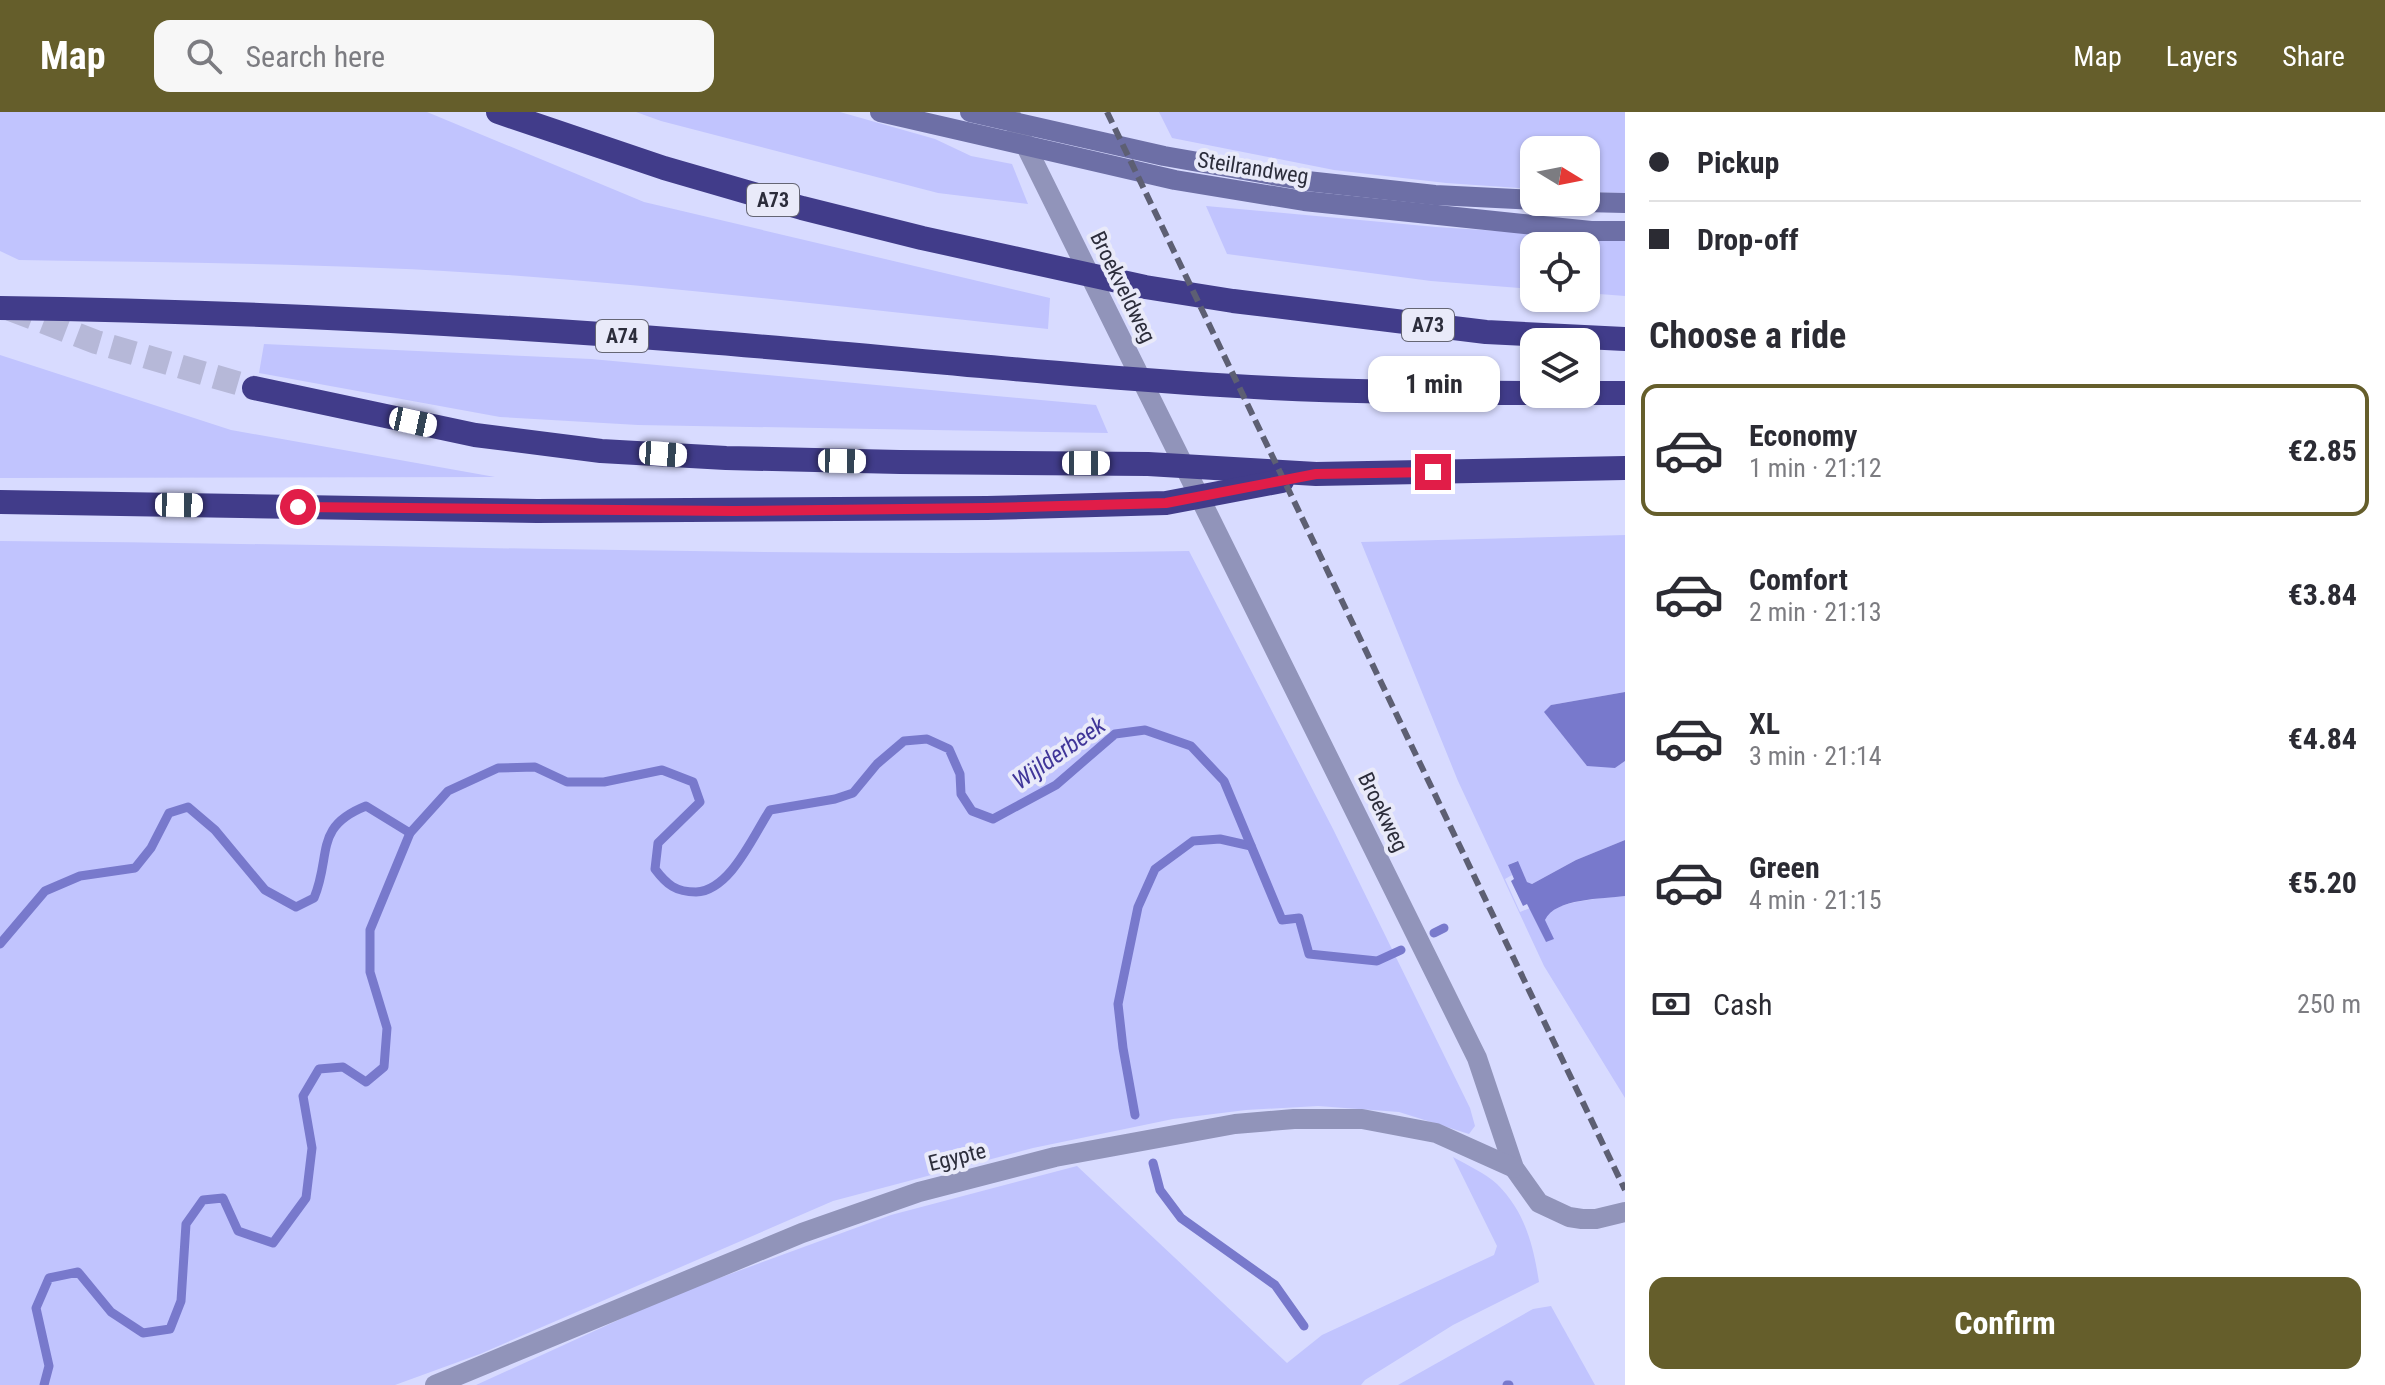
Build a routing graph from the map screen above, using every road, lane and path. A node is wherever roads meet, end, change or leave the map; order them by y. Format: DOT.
graph roads {
  1 [pos="498,112"];
  2 [pos="880,112"];
  3 [pos="1009,112"];
  4 [pos="975,114"];
  5 [pos="1520,199"];
  6 [pos="1600,202"];
  7 [pos="1625,203"];
  8 [pos="1625,231"];
  9 [pos="0,308"];
  10 [pos="1625,339"];
  11 [pos="254,388"];
  12 [pos="1520,393"];
  13 [pos="1600,393"];
  14 [pos="1625,393"];
  15 [pos="1625,468"];
  16 [pos="1316,474"];
  17 [pos="1194,483"];
  18 [pos="0,502"];
  19 [pos="1514,1168"];
  20 [pos="1625,1212"];
  21 [pos="435,1385"];
  1 -- 10 [label="highway, A73"];
  2 -- 8 [label="main road, Steilrandweg"];
  3 -- 17 [label="street, Broekveldweg"];
  4 -- 5 [label="main road, Steilrandweg"];
  6 -- 7 [label="main road"];
  9 -- 12 [label="highway, A74"];
  11 -- 16 [label="highway"];
  13 -- 14 [label="highway"];
  15 -- 16 [label="highway"];
  16 -- 18 [label="highway"];
  17 -- 19 [label="street, Broekweg"];
  19 -- 20 [label="street"];
  19 -- 21 [label="street, Egypte"];
}
